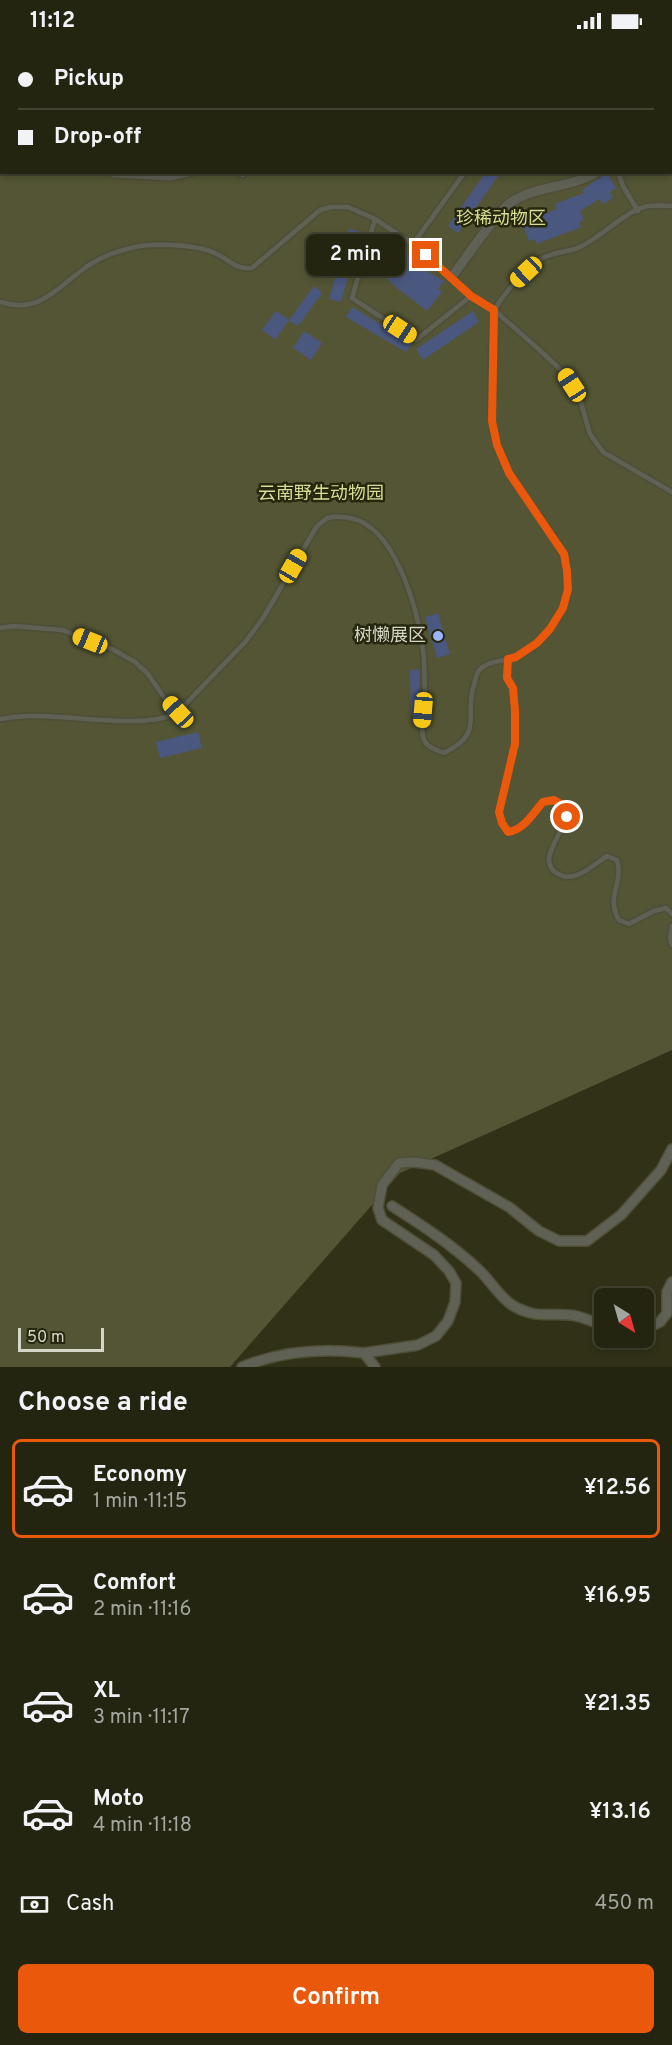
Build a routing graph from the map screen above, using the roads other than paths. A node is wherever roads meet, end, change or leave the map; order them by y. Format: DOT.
graph roads {
  1 [pos="111,174"];
  2 [pos="188,174"];
  3 [pos="464,174"];
  4 [pos="594,174"];
  5 [pos="619,174"];
  6 [pos="672,206"];
  7 [pos="638,210"];
  8 [pos="375,219"];
  9 [pos="413,244"];
  10 [pos="451,278"];
  11 [pos="471,296"];
  12 [pos="0,302"];
  13 [pos="494,310"];
  14 [pos="672,492"];
  15 [pos="0,628"];
  16 [pos="508,659"];
  17 [pos="178,712"];
  18 [pos="0,719"];
  19 [pos="672,914"];
  20 [pos="672,926"];
  21 [pos="672,945"];
  22 [pos="672,1149"];
  23 [pos="392,1206"];
  24 [pos="672,1282"];
  25 [pos="594,1322"];
  26 [pos="654,1325"];
  27 [pos="364,1353"];
  28 [pos="242,1367"];
  29 [pos="375,1367"];
  1 -- 2 [label="lane"];
  3 -- 9 [label="lane"];
  4 -- 10 [label="street"];
  5 -- 7 [label="lane"];
  6 -- 7 [label="lane"];
  7 -- 13 [label="lane"];
  8 -- 9 [label="lane"];
  8 -- 11 [label="lane"];
  8 -- 12 [label="lane"];
  9 -- 10 [label="lane"];
  10 -- 11 [label="lane"];
  11 -- 13 [label="lane"];
  13 -- 14 [label="lane"];
  13 -- 16 [label="lane"];
  15 -- 17 [label="lane"];
  16 -- 17 [label="lane"];
  16 -- 19 [label="lane"];
  17 -- 18 [label="lane"];
  20 -- 21 [label="lane"];
  22 -- 27 [label="street"];
  23 -- 25 [label="street"];
  24 -- 26 [label="street"];
  27 -- 28 [label="street"];
  27 -- 29 [label="street"];
}
